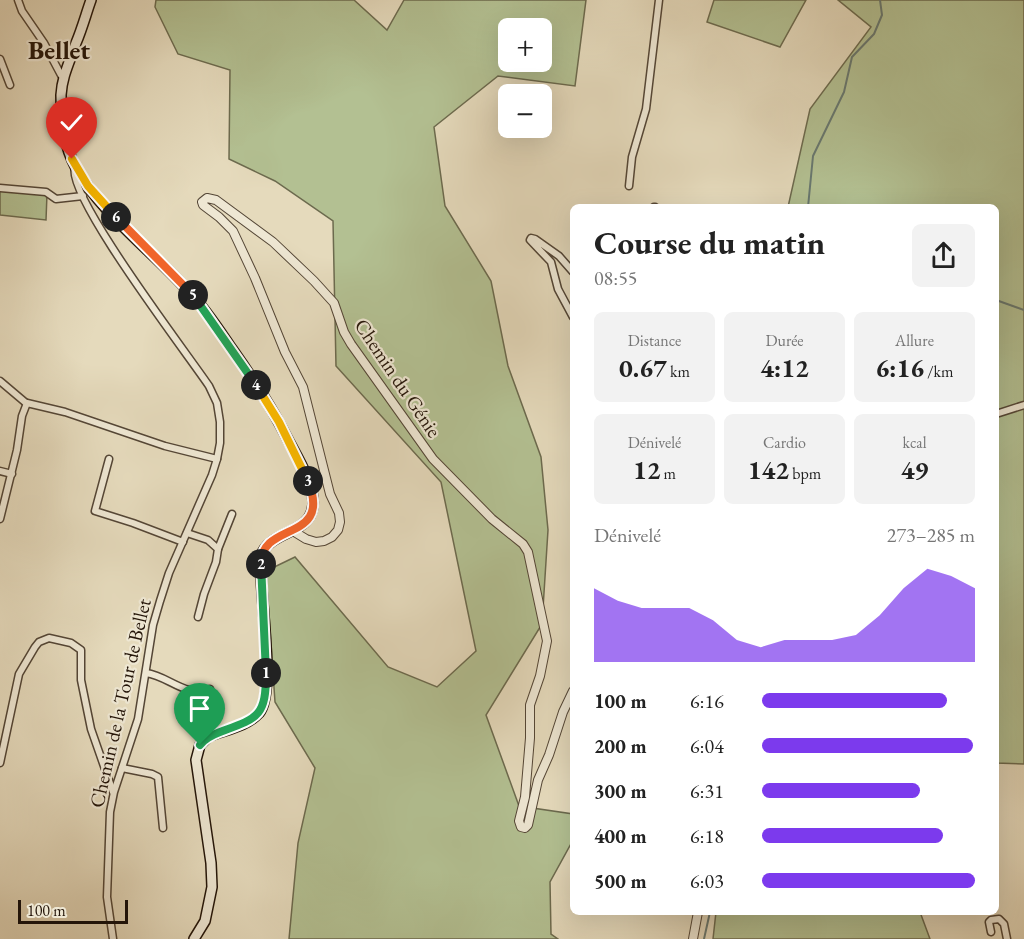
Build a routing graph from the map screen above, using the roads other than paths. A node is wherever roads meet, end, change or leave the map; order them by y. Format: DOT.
graph roads {
  1 [pos="18,0"];
  2 [pos="91,0"];
  3 [pos="659,0"];
  4 [pos="0,59"];
  5 [pos="64,77"];
  6 [pos="10,86"];
  7 [pos="75,167"];
  8 [pos="629,186"];
  9 [pos="0,188"];
  10 [pos="83,196"];
  11 [pos="570,269"];
  12 [pos="570,311"];
  13 [pos="0,381"];
  14 [pos="26,403"];
  15 [pos="1024,405"];
  16 [pos="999,413"];
  17 [pos="109,459"];
  18 [pos="217,459"];
  19 [pos="0,471"];
  20 [pos="12,474"];
  21 [pos="232,514"];
  22 [pos="0,519"];
  23 [pos="294,531"];
  24 [pos="187,533"];
  25 [pos="183,542"];
  26 [pos="218,549"];
  27 [pos="198,617"];
  28 [pos="146,673"];
  29 [pos="210,689"];
  30 [pos="570,697"];
  31 [pos="0,763"];
  32 [pos="122,768"];
  33 [pos="114,792"];
  34 [pos="162,828"];
  35 [pos="697,915"];
  36 [pos="991,932"];
  37 [pos="113,939"];
  38 [pos="194,939"];
  39 [pos="693,939"];
  40 [pos="1007,939"];
  1 -- 5 [label="street"];
  2 -- 5 [label="main road"];
  3 -- 8 [label="street"];
  4 -- 6 [label="street"];
  5 -- 7 [label="main road"];
  7 -- 10 [label="street, Chemin de la Tour de Bellet"];
  7 -- 23 [label="main road"];
  9 -- 10 [label="street"];
  10 -- 18 [label="street, Chemin de la Tour de Bellet"];
  11 -- 12 [label="street"];
  13 -- 14 [label="street"];
  14 -- 18 [label="street"];
  14 -- 20 [label="street"];
  15 -- 16 [label="street"];
  17 -- 25 [label="street"];
  18 -- 24 [label="street, Chemin de la Tour de Bellet"];
  19 -- 20 [label="street"];
  20 -- 22 [label="street"];
  21 -- 26 [label="street"];
  23 -- 30 [label="street, Chemin du Génie"];
  23 -- 38 [label="main road"];
  24 -- 25 [label="street, Chemin de la Tour de Bellet"];
  24 -- 26 [label="street"];
  25 -- 28 [label="street, Chemin de la Tour de Bellet"];
  26 -- 27 [label="street"];
  28 -- 29 [label="street"];
  28 -- 32 [label="street, Chemin de la Tour de Bellet"];
  31 -- 33 [label="street"];
  32 -- 33 [label="street, Chemin de la Tour de Bellet"];
  32 -- 34 [label="street"];
  33 -- 37 [label="street, Chemin de la Tour de Bellet"];
  35 -- 39 [label="street"];
  36 -- 40 [label="street"];
}
